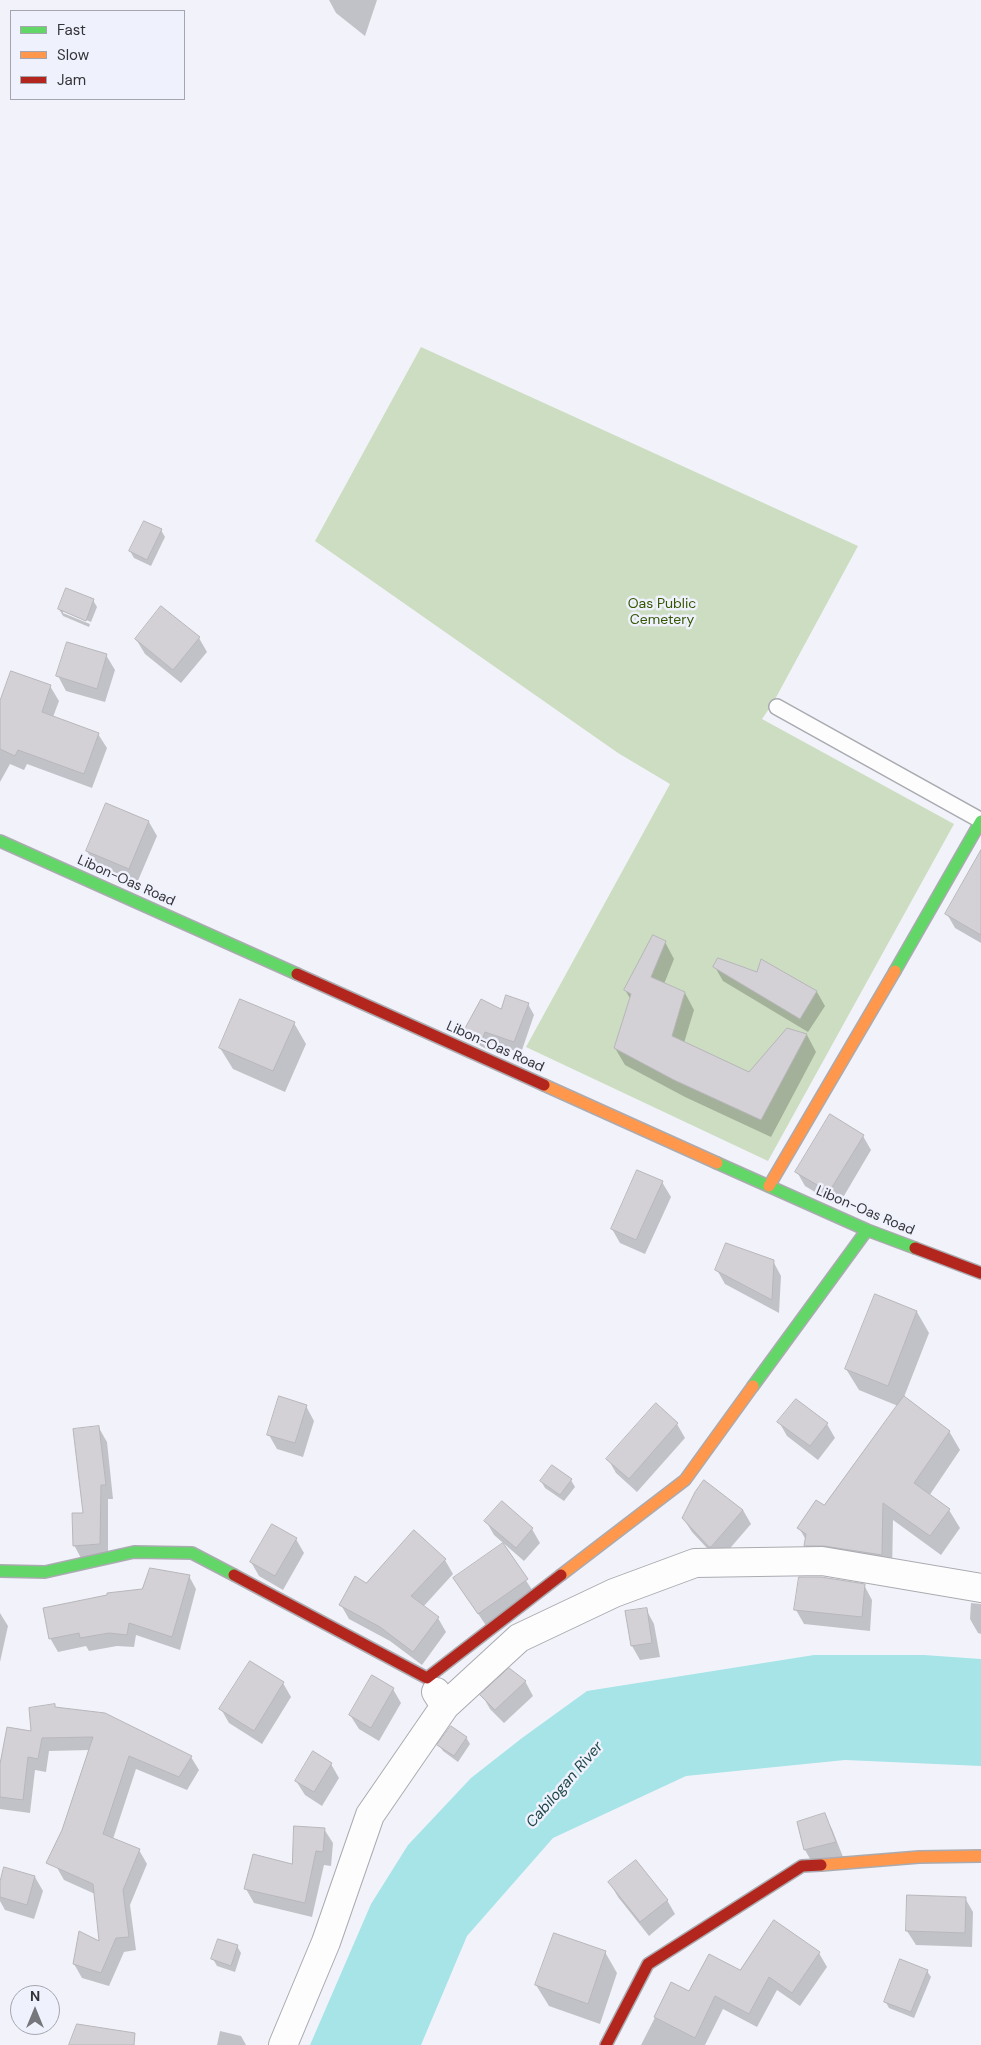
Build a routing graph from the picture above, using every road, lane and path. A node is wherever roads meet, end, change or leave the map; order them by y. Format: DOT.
graph roads {
  1 [pos="776,707"];
  2 [pos="980,820"];
  3 [pos="0,841"];
  4 [pos="769,1186"];
  5 [pos="867,1230"];
  6 [pos="981,1273"];
  7 [pos="0,1571"];
  8 [pos="981,1588"];
  9 [pos="428,1678"];
  10 [pos="445,1706"];
  11 [pos="981,1856"];
  12 [pos="283,2045"];
  13 [pos="606,2045"];
  1 -- 2 [label="lane"];
  2 -- 4 [label="street"];
  3 -- 4 [label="street, Libon-Oas Road"];
  4 -- 5 [label="street, Libon-Oas Road"];
  5 -- 6 [label="street, Libon-Oas Road"];
  5 -- 9 [label="street"];
  7 -- 9 [label="street"];
  8 -- 10 [label="street"];
  9 -- 10 [label="street"];
  10 -- 12 [label="street"];
  11 -- 13 [label="street"];
}
